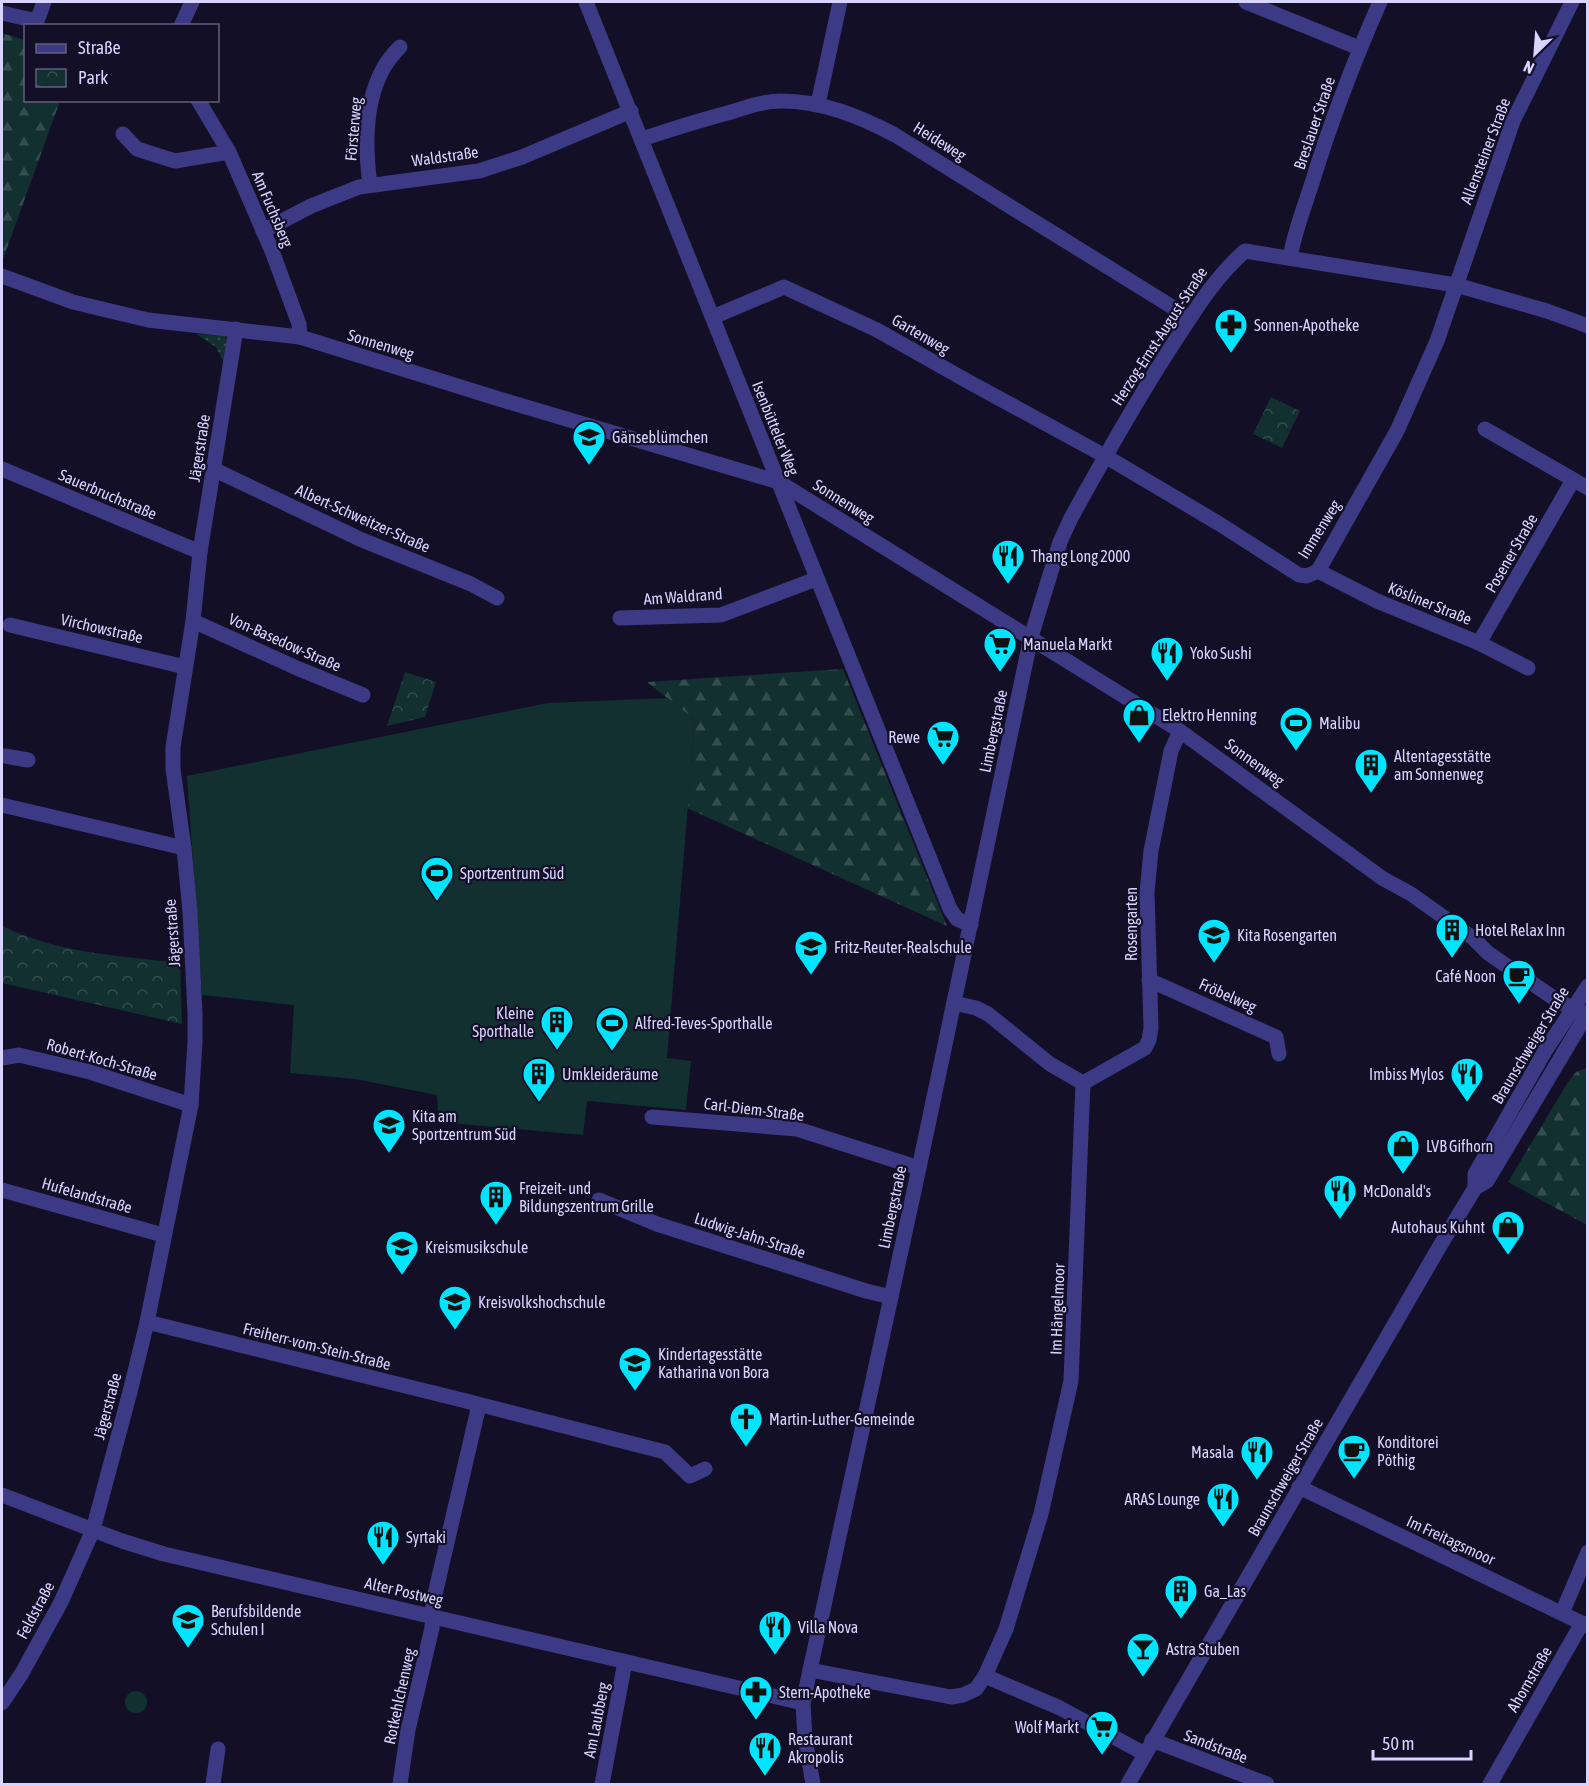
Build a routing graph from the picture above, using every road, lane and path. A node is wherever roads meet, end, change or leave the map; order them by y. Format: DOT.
graph roads {
  1 [pos="44,2"];
  2 [pos="192,2"];
  3 [pos="586,2"];
  4 [pos="840,2"];
  5 [pos="1246,2"];
  6 [pos="1380,2"];
  7 [pos="1572,2"];
  8 [pos="2,13"];
  9 [pos="182,24"];
  10 [pos="400,47"];
  11 [pos="1359,48"];
  12 [pos="199,102"];
  13 [pos="818,104"];
  14 [pos="630,111"];
  15 [pos="123,134"];
  16 [pos="642,139"];
  17 [pos="229,152"];
  18 [pos="370,185"];
  19 [pos="263,231"];
  20 [pos="1290,258"];
  21 [pos="2,276"];
  22 [pos="1456,285"];
  23 [pos="713,317"];
  24 [pos="1190,318"];
  25 [pos="1587,326"];
  26 [pos="236,329"];
  27 [pos="300,337"];
  28 [pos="1485,429"];
  29 [pos="1105,456"];
  30 [pos="2,469"];
  31 [pos="213,469"];
  32 [pos="1573,480"];
  33 [pos="779,482"];
  34 [pos="1587,488"];
  35 [pos="201,552"];
  36 [pos="1318,571"];
  37 [pos="816,579"];
  38 [pos="498,598"];
  39 [pos="620,618"];
  40 [pos="193,621"];
  41 [pos="10,625"];
  42 [pos="1031,637"];
  43 [pos="1479,643"];
  44 [pos="185,667"];
  45 [pos="1528,668"];
  46 [pos="363,694"];
  47 [pos="1180,731"];
  48 [pos="28,760"];
  49 [pos="3,761"];
  50 [pos="2,805"];
  51 [pos="184,848"];
  52 [pos="971,925"];
  53 [pos="1149,980"];
  54 [pos="1587,986"];
  55 [pos="954,1004"];
  56 [pos="1581,1019"];
  57 [pos="1279,1054"];
  58 [pos="2,1058"];
  59 [pos="1083,1083"];
  60 [pos="190,1105"];
  61 [pos="652,1116"];
  62 [pos="919,1168"];
  63 [pos="2,1190"];
  64 [pos="599,1200"];
  65 [pos="163,1235"];
  66 [pos="891,1298"];
  67 [pos="147,1322"];
  68 [pos="479,1405"];
  69 [pos="705,1469"];
  70 [pos="1299,1487"];
  71 [pos="2,1496"];
  72 [pos="93,1530"];
  73 [pos="1587,1552"];
  74 [pos="1563,1613"];
  75 [pos="432,1616"];
  76 [pos="1585,1624"];
  77 [pos="625,1662"];
  78 [pos="810,1670"];
  79 [pos="985,1676"];
  80 [pos="2,1703"];
  81 [pos="803,1703"];
  82 [pos="1152,1740"];
  83 [pos="218,1749"];
  84 [pos="1145,1754"];
  85 [pos="213,1785"];
  86 [pos="400,1785"];
  87 [pos="602,1785"];
  88 [pos="813,1785"];
  89 [pos="1128,1785"];
  90 [pos="1267,1785"];
  91 [pos="1490,1785"];
  1 -- 8 [label="street"];
  2 -- 9 [label="street"];
  3 -- 14 [label="street, Isenbütteler Weg"];
  4 -- 13 [label="street"];
  5 -- 11 [label="street"];
  6 -- 11 [label="street, Breslauer Straße"];
  7 -- 22 [label="street, Allensteiner Straße"];
  10 -- 18 [label="street, Försterweg"];
  11 -- 20 [label="street, Breslauer Straße"];
  12 -- 17 [label="street, Am Fuchsberg"];
  13 -- 16 [label="street, Heideweg"];
  13 -- 24 [label="street, Heideweg"];
  14 -- 16 [label="street, Isenbütteler Weg"];
  14 -- 18 [label="street, Waldstraße"];
  15 -- 17 [label="street"];
  16 -- 23 [label="street, Isenbütteler Weg"];
  17 -- 19 [label="street, Am Fuchsberg"];
  18 -- 19 [label="street, Waldstraße"];
  19 -- 27 [label="street, Am Fuchsberg"];
  20 -- 22 [label="street, Herzog-Ernst-August-Straße"];
  20 -- 24 [label="street, Herzog-Ernst-August-Straße"];
  21 -- 26 [label="street, Sonnenweg"];
  22 -- 25 [label="street, Herzog-Ernst-August-Straße"];
  22 -- 36 [label="street, Immenweg"];
  23 -- 29 [label="street, Gartenweg"];
  23 -- 33 [label="street, Isenbütteler Weg"];
  24 -- 29 [label="street, Herzog-Ernst-August-Straße"];
  26 -- 27 [label="street, Sonnenweg"];
  26 -- 31 [label="street, Jägerstraße"];
  27 -- 33 [label="street, Sonnenweg"];
  28 -- 32 [label="street"];
  29 -- 36 [label="street, Immenweg"];
  29 -- 42 [label="street, Herzog-Ernst-August-Straße"];
  30 -- 35 [label="street, Sauerbruchstraße"];
  31 -- 35 [label="street, Jägerstraße"];
  31 -- 38 [label="street, Albert-Schweitzer-Straße"];
  32 -- 34 [label="street"];
  32 -- 43 [label="street, Posener Straße"];
  33 -- 37 [label="street, Isenbütteler Weg"];
  33 -- 42 [label="street, Sonnenweg"];
  35 -- 40 [label="street, Jägerstraße"];
  36 -- 43 [label="street, Kösliner Straße"];
  37 -- 39 [label="street, Am Waldrand"];
  37 -- 52 [label="street, Isenbütteler Weg"];
  40 -- 44 [label="street, Jägerstraße"];
  40 -- 46 [label="street, Von-Basedow-Straße"];
  41 -- 44 [label="street, Virchowstraße"];
  42 -- 47 [label="street, Sonnenweg"];
  42 -- 52 [label="street, Limbergstraße"];
  43 -- 45 [label="street, Kösliner Straße"];
  44 -- 51 [label="street, Jägerstraße"];
  47 -- 53 [label="street, Rosengarten"];
  47 -- 56 [label="street, Sonnenweg"];
  48 -- 49 [label="street"];
  50 -- 51 [label="street"];
  51 -- 60 [label="street, Jägerstraße"];
  52 -- 55 [label="street, Limbergstraße"];
  53 -- 57 [label="street, Fröbelweg"];
  53 -- 59 [label="street, Rosengarten"];
  54 -- 56 [label="street, Braunschweiger Straße"];
  55 -- 59 [label="street"];
  55 -- 62 [label="street, Limbergstraße"];
  56 -- 70 [label="street, Braunschweiger Straße"];
  58 -- 60 [label="street, Robert-Koch-Straße"];
  59 -- 79 [label="street, Im Hängelmoor"];
  60 -- 65 [label="street, Jägerstraße"];
  61 -- 62 [label="street, Carl-Diem-Straße"];
  62 -- 66 [label="street, Limbergstraße"];
  63 -- 65 [label="street, Hufelandstraße"];
  64 -- 66 [label="street, Ludwig-Jahn-Straße"];
  65 -- 67 [label="street, Jägerstraße"];
  66 -- 78 [label="street, Limbergstraße"];
  67 -- 68 [label="street, Freiherr-vom-Stein-Straße"];
  67 -- 72 [label="street, Jägerstraße"];
  68 -- 69 [label="street, Freiherr-vom-Stein-Straße"];
  68 -- 75 [label="street"];
  70 -- 74 [label="street, Im Freitagsmoor"];
  70 -- 82 [label="street, Braunschweiger Straße"];
  71 -- 72 [label="street, Alter Postweg"];
  72 -- 75 [label="street, Alter Postweg"];
  72 -- 80 [label="street, Feldstraße"];
  73 -- 74 [label="street"];
  74 -- 76 [label="street, Im Freitagsmoor"];
  75 -- 77 [label="street, Alter Postweg"];
  75 -- 86 [label="street, Rotkehlchenweg"];
  76 -- 91 [label="street, Ahornstraße"];
  77 -- 81 [label="street, Alter Postweg"];
  77 -- 87 [label="street, Am Laubberg"];
  78 -- 79 [label="street, Im Hängelmoor"];
  78 -- 81 [label="street, Limbergstraße"];
  79 -- 84 [label="street"];
  81 -- 88 [label="street, Limbergstraße"];
  82 -- 84 [label="street, Braunschweiger Straße"];
  82 -- 90 [label="street, Sandstraße"];
  83 -- 85 [label="street"];
  84 -- 89 [label="street, Braunschweiger Straße"];
}
